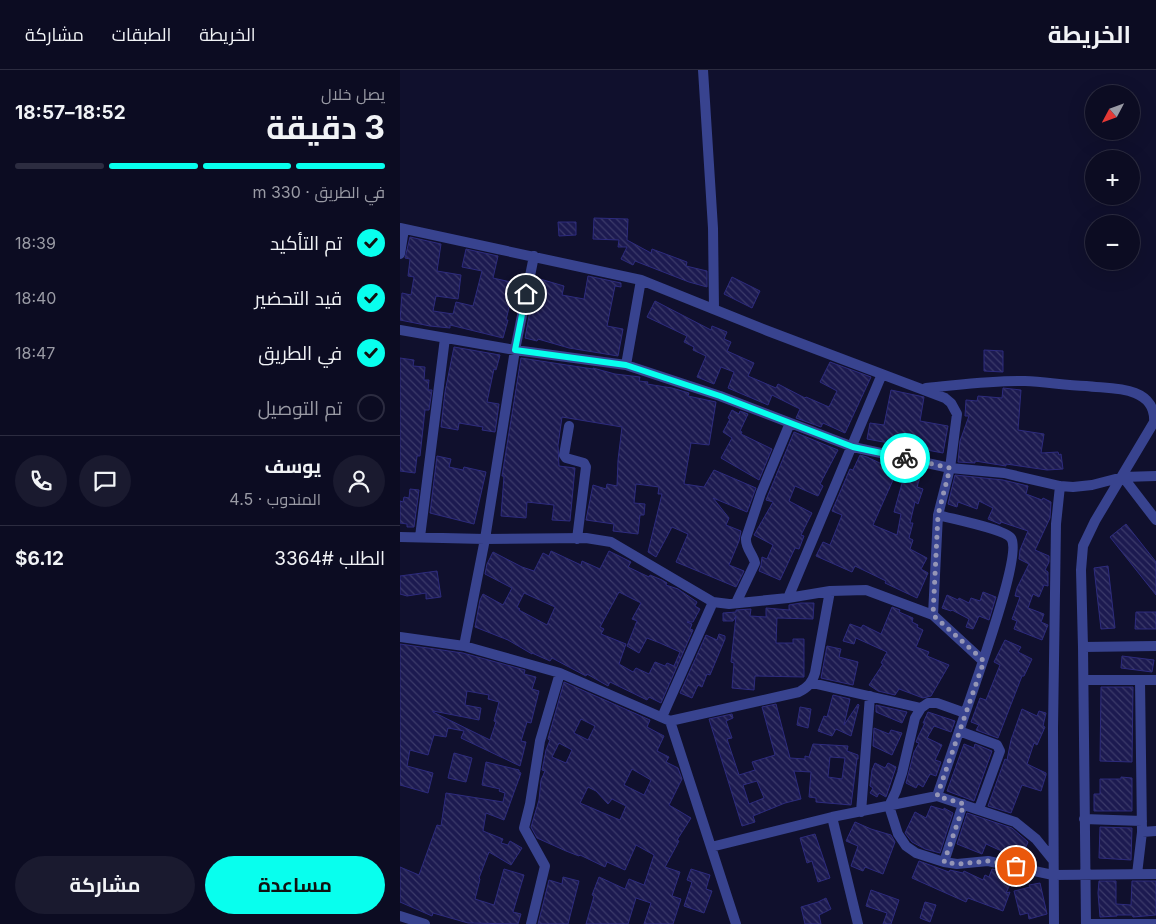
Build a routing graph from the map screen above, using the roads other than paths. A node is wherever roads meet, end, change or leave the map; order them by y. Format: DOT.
graph roads {
  1 [pos="703,70"];
  2 [pos="402,228"];
  3 [pos="400,254"];
  4 [pos="534,256"];
  5 [pos="641,280"];
  6 [pos="714,310"];
  7 [pos="400,330"];
  8 [pos="445,338"];
  9 [pos="515,350"];
  10 [pos="626,365"];
  11 [pos="882,374"];
  12 [pos="923,388"];
  13 [pos="790,423"];
  14 [pos="569,426"];
  15 [pos="853,447"];
  16 [pos="950,468"];
  17 [pos="1156,476"];
  18 [pos="1123,477"];
  19 [pos="1060,486"];
  20 [pos="938,515"];
  21 [pos="1156,520"];
  22 [pos="400,537"];
  23 [pos="420,537"];
  24 [pos="485,539"];
  25 [pos="577,539"];
  26 [pos="830,591"];
  27 [pos="788,598"];
  28 [pos="713,602"];
  29 [pos="736,603"];
  30 [pos="933,615"];
  31 [pos="400,637"];
  32 [pos="464,646"];
  33 [pos="1084,646"];
  34 [pos="1156,646"];
  35 [pos="984,661"];
  36 [pos="560,674"];
  37 [pos="1084,680"];
  38 [pos="1140,680"];
  39 [pos="1156,680"];
  40 [pos="812,683"];
  41 [pos="870,696"];
  42 [pos="922,708"];
  43 [pos="965,713"];
  44 [pos="666,719"];
  45 [pos="959,731"];
  46 [pos="937,796"];
  47 [pos="964,804"];
  48 [pos="889,806"];
  49 [pos="979,809"];
  50 [pos="861,812"];
  51 [pos="832,817"];
  52 [pos="1084,819"];
  53 [pos="1142,826"];
  54 [pos="1156,831"];
  55 [pos="712,847"];
  56 [pos="1053,860"];
  57 [pos="944,862"];
  58 [pos="1085,874"];
  59 [pos="1137,874"];
  60 [pos="1156,874"];
  61 [pos="1053,875"];
  62 [pos="400,916"];
  63 [pos="425,924"];
  64 [pos="531,924"];
  65 [pos="736,924"];
  66 [pos="858,924"];
  67 [pos="1054,924"];
  68 [pos="1088,924"];
  69 [pos="1156,924"];
  1 -- 6 [label="street"];
  2 -- 3 [label="street"];
  2 -- 4 [label="street"];
  4 -- 5 [label="street"];
  4 -- 9 [label="street"];
  5 -- 6 [label="street"];
  5 -- 10 [label="street"];
  6 -- 11 [label="street"];
  7 -- 8 [label="street"];
  8 -- 9 [label="street"];
  8 -- 23 [label="street"];
  9 -- 10 [label="street"];
  9 -- 24 [label="street"];
  10 -- 13 [label="street"];
  11 -- 12 [label="street"];
  11 -- 15 [label="street"];
  12 -- 16 [label="street"];
  12 -- 18 [label="street"];
  13 -- 15 [label="street"];
  13 -- 29 [label="street"];
  14 -- 25 [label="street"];
  15 -- 16 [label="street"];
  15 -- 27 [label="street"];
  16 -- 19 [label="street"];
  16 -- 20 [label="street"];
  17 -- 18 [label="street"];
  18 -- 19 [label="street"];
  18 -- 21 [label="street"];
  18 -- 33 [label="street"];
  19 -- 56 [label="street"];
  20 -- 30 [label="street"];
  20 -- 35 [label="street"];
  22 -- 23 [label="street"];
  23 -- 24 [label="street"];
  24 -- 25 [label="street"];
  24 -- 32 [label="street"];
  25 -- 28 [label="street"];
  26 -- 27 [label="street"];
  26 -- 30 [label="street"];
  26 -- 40 [label="street"];
  27 -- 29 [label="street"];
  28 -- 29 [label="street"];
  28 -- 44 [label="street"];
  30 -- 35 [label="street"];
  31 -- 32 [label="street"];
  32 -- 36 [label="street"];
  33 -- 34 [label="street"];
  33 -- 37 [label="street"];
  35 -- 43 [label="street"];
  36 -- 44 [label="street"];
  36 -- 64 [label="street"];
  37 -- 38 [label="street"];
  37 -- 52 [label="street"];
  38 -- 39 [label="street"];
  38 -- 53 [label="street"];
  40 -- 41 [label="street"];
  40 -- 44 [label="street"];
  41 -- 42 [label="street"];
  41 -- 50 [label="street"];
  42 -- 43 [label="street"];
  42 -- 48 [label="street"];
  43 -- 45 [label="street"];
  44 -- 55 [label="street"];
  45 -- 46 [label="street"];
  45 -- 49 [label="street"];
  46 -- 47 [label="street"];
  46 -- 48 [label="street"];
  47 -- 49 [label="street"];
  47 -- 57 [label="street"];
  48 -- 50 [label="street"];
  48 -- 57 [label="street"];
  49 -- 56 [label="street"];
  50 -- 51 [label="street"];
  51 -- 55 [label="street"];
  51 -- 66 [label="street"];
  52 -- 53 [label="street"];
  52 -- 58 [label="street"];
  53 -- 54 [label="street"];
  53 -- 59 [label="street"];
  55 -- 65 [label="street"];
  56 -- 61 [label="street"];
  57 -- 61 [label="street"];
  58 -- 59 [label="street"];
  58 -- 61 [label="street"];
  58 -- 68 [label="street"];
  59 -- 60 [label="street"];
  61 -- 67 [label="street"];
  62 -- 63 [label="street"];
  68 -- 69 [label="street"];
}
